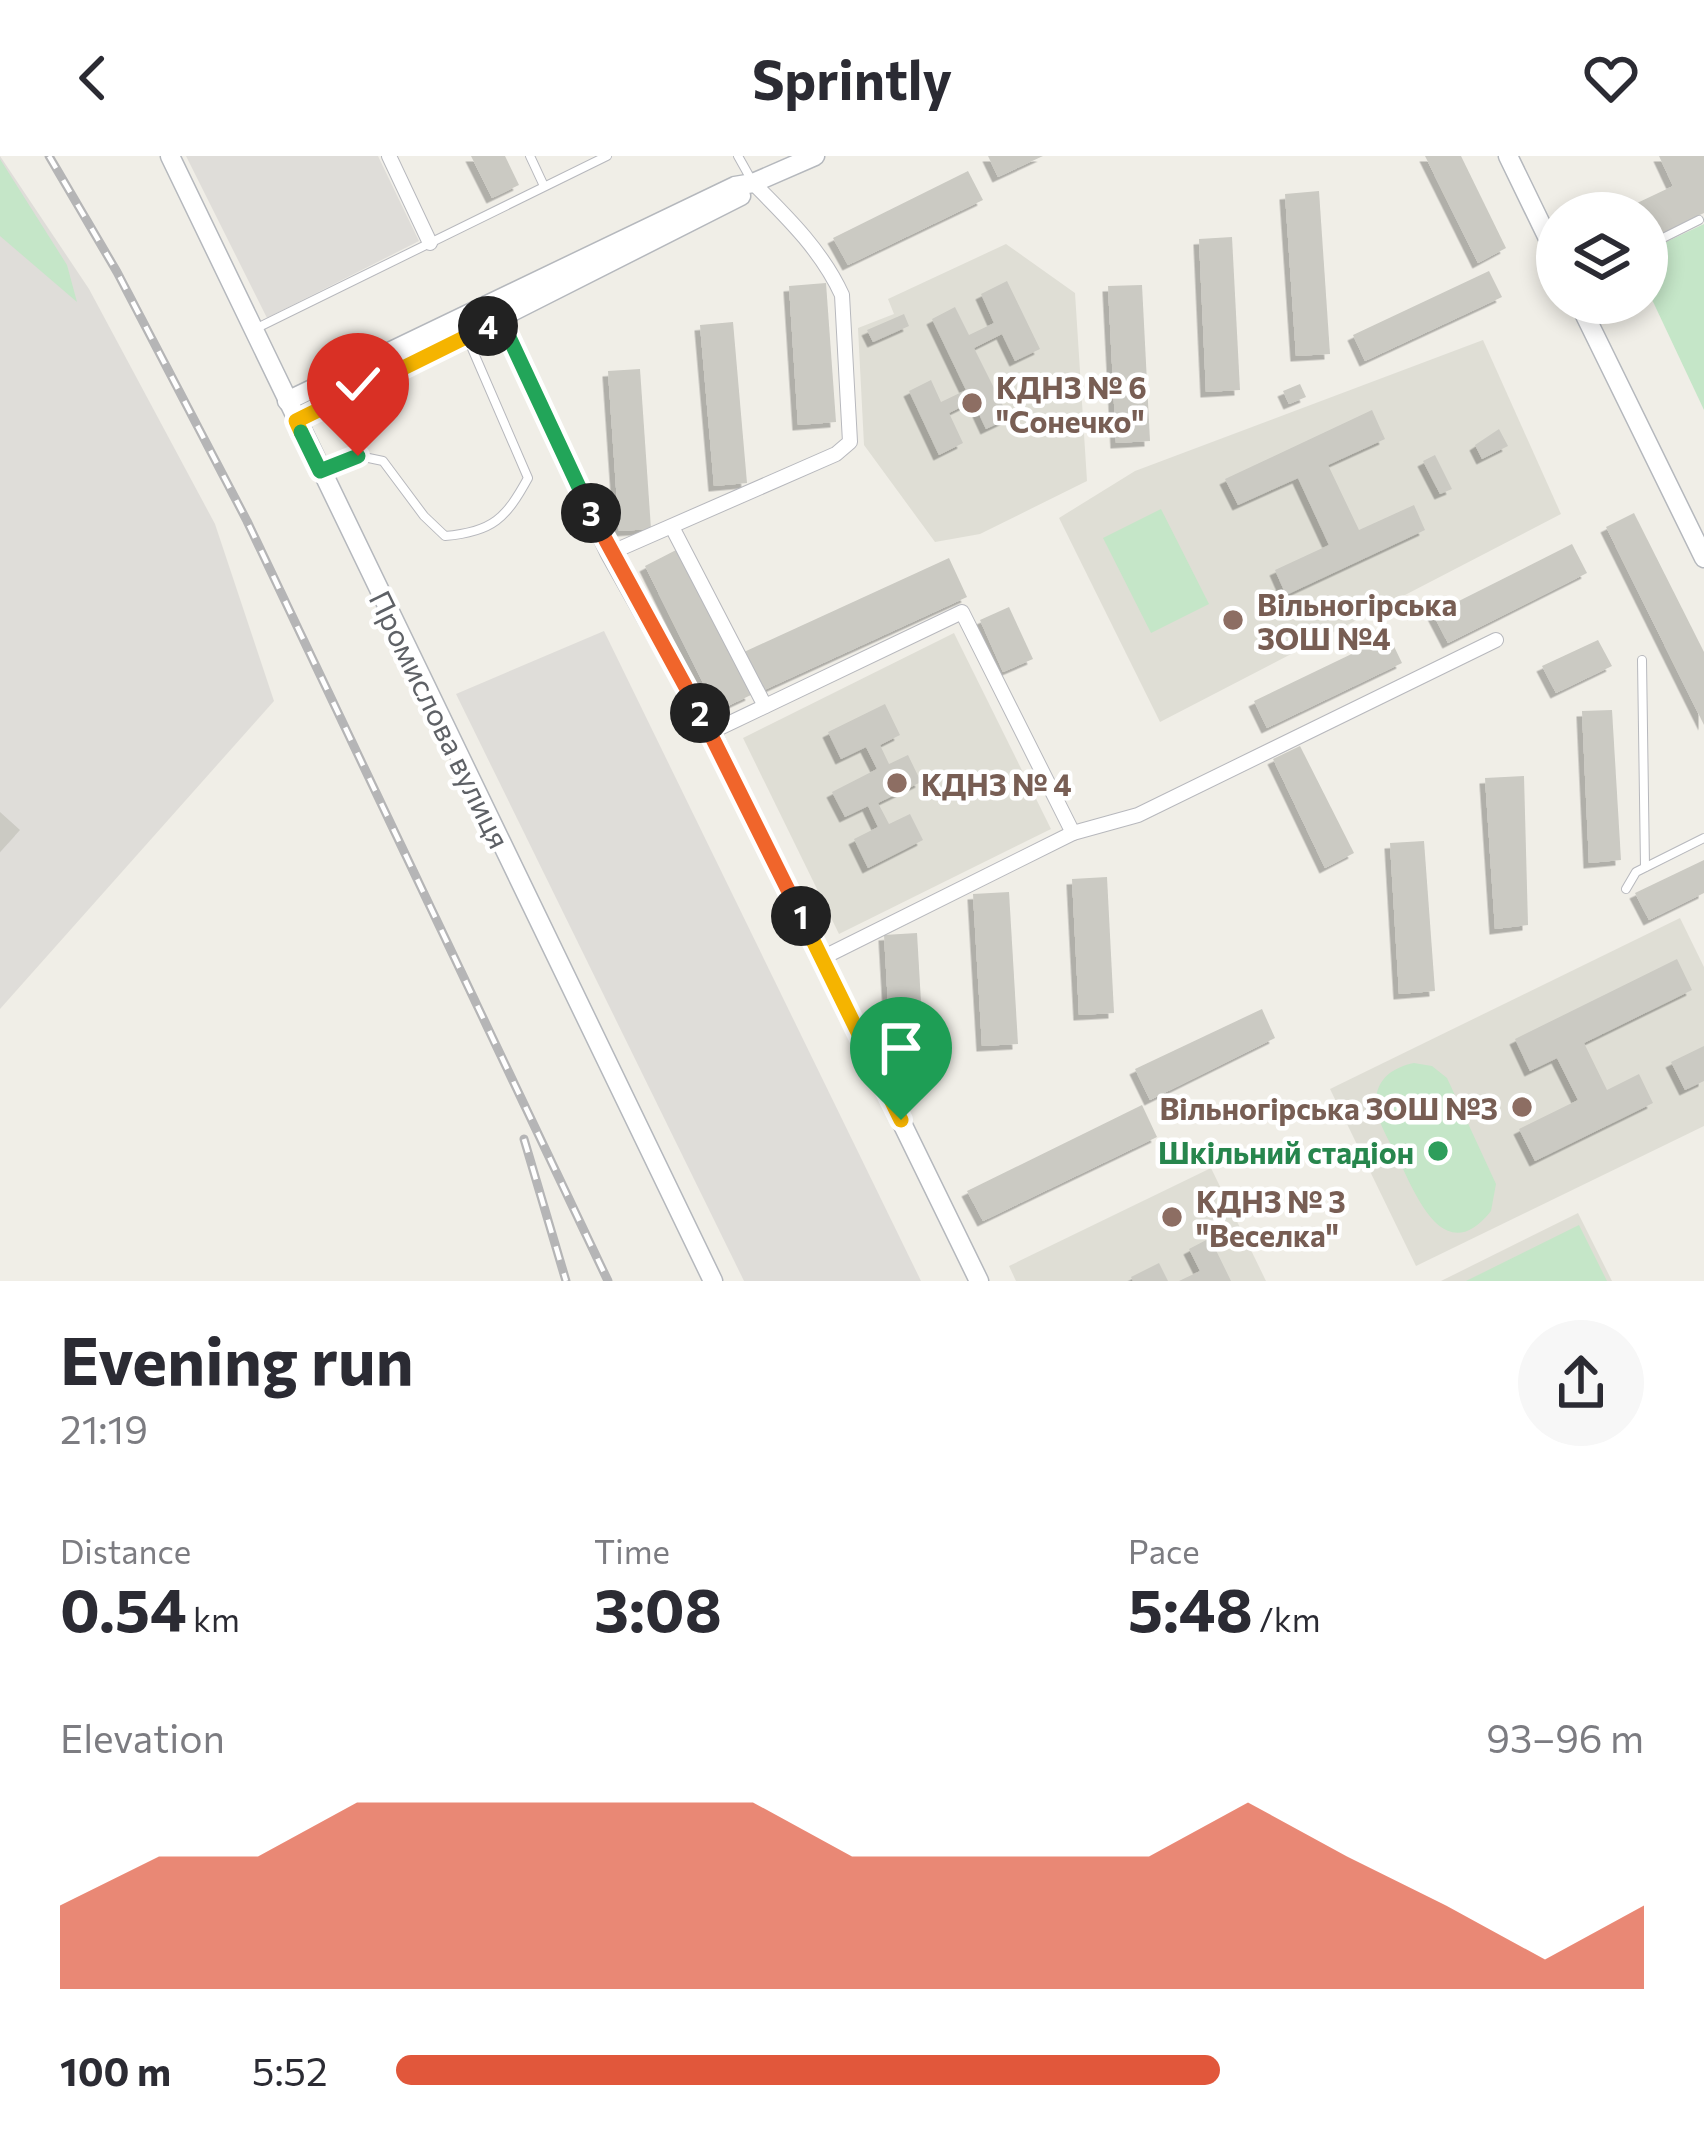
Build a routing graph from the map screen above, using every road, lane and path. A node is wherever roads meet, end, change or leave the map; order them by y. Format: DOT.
graph roads {
  1 [pos="170,156"];
  2 [pos="389,156"];
  3 [pos="530,156"];
  4 [pos="607,156"];
  5 [pos="738,156"];
  6 [pos="815,156"];
  7 [pos="1508,156"];
  8 [pos="753,183"];
  9 [pos="544,186"];
  10 [pos="1536,214"];
  11 [pos="1699,220"];
  12 [pos="1668,236"];
  13 [pos="430,243"];
  14 [pos="501,320"];
  15 [pos="1590,324"];
  16 [pos="254,330"];
  17 [pos="466,336"];
  18 [pos="287,401"];
  19 [pos="296,421"];
  20 [pos="320,471"];
  21 [pos="672,527"];
  22 [pos="610,553"];
  23 [pos="1704,558"];
  24 [pos="1496,640"];
  25 [pos="1642,660"];
  26 [pos="765,706"];
  27 [pos="711,732"];
  28 [pos="1073,833"];
  29 [pos="1704,838"];
  30 [pos="1645,867"];
  31 [pos="1626,889"];
  32 [pos="822,958"];
  33 [pos="713,1281"];
  34 [pos="979,1281"];
  1 -- 16 [label="street, Промислова вулиця"];
  2 -- 13 [label="street"];
  3 -- 9 [label="lane"];
  4 -- 9 [label="lane"];
  5 -- 8 [label="lane"];
  6 -- 8 [label="street"];
  7 -- 10 [label="street"];
  8 -- 14 [label="street"];
  8 -- 18 [label="street"];
  8 -- 21 [label="street"];
  9 -- 13 [label="lane"];
  11 -- 12 [label="lane"];
  13 -- 16 [label="lane"];
  14 -- 17 [label="street"];
  14 -- 22 [label="street"];
  15 -- 23 [label="street"];
  16 -- 18 [label="street, Промислова вулиця"];
  17 -- 19 [label="street"];
  17 -- 20 [label="lane"];
  18 -- 19 [label="street, Промислова вулиця"];
  19 -- 20 [label="street, Промислова вулиця"];
  20 -- 33 [label="street, Промислова вулиця"];
  21 -- 22 [label="street"];
  21 -- 26 [label="street"];
  22 -- 27 [label="street"];
  24 -- 28 [label="street"];
  25 -- 30 [label="lane"];
  26 -- 27 [label="street"];
  26 -- 28 [label="street"];
  27 -- 32 [label="street"];
  28 -- 32 [label="street"];
  29 -- 30 [label="lane"];
  30 -- 31 [label="lane"];
  32 -- 34 [label="street"];
}
